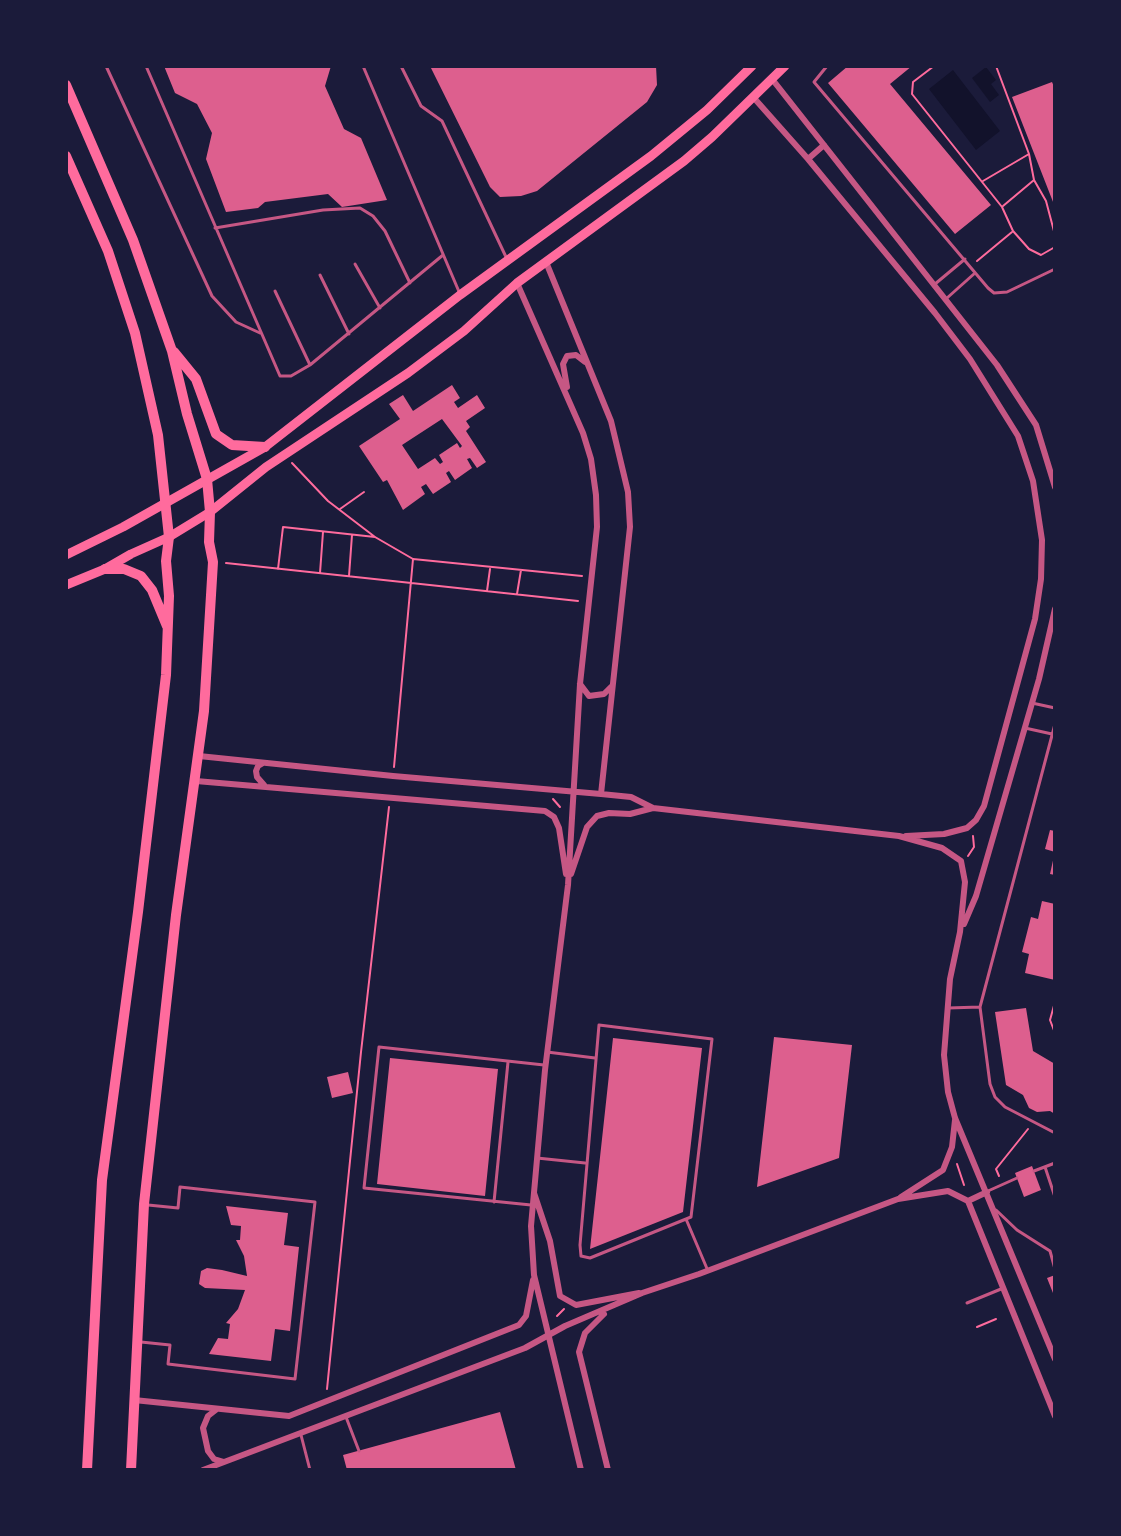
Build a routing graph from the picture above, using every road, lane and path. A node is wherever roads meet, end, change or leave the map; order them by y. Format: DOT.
graph roads {
  1 [pos="106,66"];
  2 [pos="146,66"];
  3 [pos="363,66"];
  4 [pos="401,66"];
  5 [pos="752,66"];
  6 [pos="785,66"];
  7 [pos="827,66"];
  8 [pos="934,66"];
  9 [pos="996,66"];
  10 [pos="772,79"];
  11 [pos="66,85"];
  12 [pos="754,98"];
  13 [pos="824,145"];
  14 [pos="1029,154"];
  15 [pos="66,156"];
  16 [pos="808,159"];
  17 [pos="1034,180"];
  18 [pos="982,182"];
  19 [pos="1002,207"];
  20 [pos="215,228"];
  21 [pos="1013,231"];
  22 [pos="1055,235"];
  23 [pos="1055,247"];
  24 [pos="443,255"];
  25 [pos="965,259"];
  26 [pos="508,260"];
  27 [pos="546,261"];
  28 [pos="355,264"];
  29 [pos="970,266"];
  30 [pos="1055,270"];
  31 [pos="975,273"];
  32 [pos="320,275"];
  33 [pos="410,283"];
  34 [pos="517,283"];
  35 [pos="935,284"];
  36 [pos="275,291"];
  37 [pos="460,295"];
  38 [pos="947,298"];
  39 [pos="380,308"];
  40 [pos="260,333"];
  41 [pos="349,334"];
  42 [pos="172,351"];
  43 [pos="587,363"];
  44 [pos="310,365"];
  45 [pos="571,403"];
  46 [pos="265,447"];
  47 [pos="285,455"];
  48 [pos="207,479"];
  49 [pos="1055,487"];
  50 [pos="364,492"];
  51 [pos="166,503"];
  52 [pos="339,510"];
  53 [pos="210,512"];
  54 [pos="323,532"];
  55 [pos="352,535"];
  56 [pos="169,537"];
  57 [pos="375,537"];
  58 [pos="66,555"];
  59 [pos="413,559"];
  60 [pos="213,562"];
  61 [pos="490,567"];
  62 [pos="105,569"];
  63 [pos="278,570"];
  64 [pos="521,570"];
  65 [pos="320,574"];
  66 [pos="591,576"];
  67 [pos="349,577"];
  68 [pos="412,584"];
  69 [pos="66,585"];
  70 [pos="487,592"];
  71 [pos="517,595"];
  72 [pos="588,602"];
  73 [pos="1055,609"];
  74 [pos="169,631"];
  75 [pos="580,684"];
  76 [pos="611,687"];
  77 [pos="1032,703"];
  78 [pos="1055,708"];
  79 [pos="1055,724"];
  80 [pos="1024,727"];
  81 [pos="1052,734"];
  82 [pos="199,756"];
  83 [pos="265,761"];
  84 [pos="393,776"];
  85 [pos="196,781"];
  86 [pos="264,785"];
  87 [pos="575,792"];
  88 [pos="601,794"];
  89 [pos="391,797"];
  90 [pos="553,797"];
  91 [pos="984,806"];
  92 [pos="560,807"];
  93 [pos="653,808"];
  94 [pos="1000,810"];
  95 [pos="973,835"];
  96 [pos="899,836"];
  97 [pos="966,858"];
  98 [pos="568,885"];
  99 [pos="960,932"];
  100 [pos="1055,1002"];
  101 [pos="980,1007"];
  102 [pos="948,1008"];
  103 [pos="1055,1033"];
  104 [pos="547,1052"];
  105 [pos="595,1058"];
  106 [pos="508,1061"];
  107 [pos="545,1065"];
  108 [pos="955,1118"];
  109 [pos="1033,1122"];
  110 [pos="1055,1133"];
  111 [pos="535,1158"];
  112 [pos="585,1163"];
  113 [pos="956,1163"];
  114 [pos="1055,1163"];
  115 [pos="1045,1167"];
  116 [pos="1034,1171"];
  117 [pos="1017,1178"];
  118 [pos="1001,1184"];
  119 [pos="964,1185"];
  120 [pos="532,1187"];
  121 [pos="987,1192"];
  122 [pos="1055,1197"];
  123 [pos="898,1199"];
  124 [pos="968,1201"];
  125 [pos="494,1202"];
  126 [pos="144,1204"];
  127 [pos="531,1205"];
  128 [pos="994,1207"];
  129 [pos="686,1219"];
  130 [pos="1055,1269"];
  131 [pos="708,1271"];
  132 [pos="534,1275"];
  133 [pos="1003,1288"];
  134 [pos="642,1293"];
  135 [pos="967,1303"];
  136 [pos="567,1305"];
  137 [pos="607,1310"];
  138 [pos="557,1316"];
  139 [pos="996,1319"];
  140 [pos="977,1327"];
  141 [pos="548,1336"];
  142 [pos="137,1342"];
  143 [pos="1055,1359"];
  144 [pos="134,1400"];
  145 [pos="326,1403"];
  146 [pos="217,1409"];
  147 [pos="1055,1416"];
  148 [pos="346,1417"];
  149 [pos="301,1435"];
  150 [pos="359,1451"];
  151 [pos="224,1462"];
  152 [pos="87,1470"];
  153 [pos="131,1470"];
  154 [pos="203,1470"];
  155 [pos="310,1470"];
  156 [pos="581,1470"];
  157 [pos="608,1470"];
  1 -- 40 [label="lane"];
  2 -- 20 [label="lane"];
  3 -- 24 [label="lane"];
  4 -- 26 [label="lane"];
  5 -- 26 [label="main road"];
  6 -- 10 [label="main road"];
  7 -- 25 [label="lane"];
  8 -- 18 [label="path"];
  9 -- 14 [label="path"];
  10 -- 12 [label="main road"];
  10 -- 13 [label="street"];
  11 -- 42 [label="main road"];
  12 -- 16 [label="street"];
  12 -- 27 [label="main road"];
  13 -- 16 [label="street"];
  13 -- 35 [label="street"];
  14 -- 17 [label="path"];
  14 -- 18 [label="path"];
  15 -- 51 [label="main road"];
  16 -- 91 [label="street"];
  17 -- 19 [label="path"];
  17 -- 22 [label="path"];
  18 -- 19 [label="path"];
  19 -- 21 [label="path"];
  20 -- 33 [label="lane"];
  20 -- 40 [label="lane"];
  21 -- 23 [label="path"];
  21 -- 29 [label="path"];
  24 -- 33 [label="lane"];
  24 -- 37 [label="lane"];
  25 -- 29 [label="lane"];
  25 -- 35 [label="lane"];
  26 -- 37 [label="main road"];
  27 -- 34 [label="main road"];
  27 -- 43 [label="street"];
  28 -- 39 [label="lane"];
  29 -- 31 [label="lane"];
  30 -- 31 [label="lane"];
  31 -- 38 [label="lane"];
  32 -- 41 [label="lane"];
  33 -- 39 [label="lane"];
  34 -- 45 [label="street"];
  34 -- 47 [label="main road"];
  35 -- 38 [label="street"];
  36 -- 44 [label="lane"];
  37 -- 46 [label="main road"];
  38 -- 49 [label="street"];
  39 -- 41 [label="lane"];
  40 -- 44 [label="lane"];
  41 -- 44 [label="lane"];
  42 -- 46 [label="main road"];
  42 -- 48 [label="main road"];
  43 -- 45 [label="street"];
  43 -- 76 [label="street"];
  45 -- 66 [label="street"];
  46 -- 48 [label="main road"];
  47 -- 52 [label="path"];
  47 -- 53 [label="main road"];
  48 -- 51 [label="main road"];
  48 -- 53 [label="main road"];
  50 -- 52 [label="path"];
  51 -- 56 [label="main road"];
  51 -- 58 [label="main road"];
  52 -- 57 [label="path"];
  53 -- 56 [label="main road"];
  53 -- 60 [label="main road"];
  54 -- 55 [label="path"];
  54 -- 63 [label="path"];
  54 -- 65 [label="path"];
  55 -- 57 [label="path"];
  55 -- 67 [label="path"];
  56 -- 62 [label="main road"];
  56 -- 74 [label="main road"];
  57 -- 59 [label="path"];
  59 -- 61 [label="path"];
  59 -- 68 [label="path"];
  60 -- 63 [label="path"];
  60 -- 82 [label="main road"];
  61 -- 64 [label="path"];
  61 -- 70 [label="path"];
  62 -- 69 [label="main road"];
  62 -- 74 [label="main road"];
  63 -- 65 [label="path"];
  64 -- 66 [label="path"];
  64 -- 71 [label="path"];
  65 -- 67 [label="path"];
  66 -- 72 [label="street"];
  67 -- 68 [label="path"];
  68 -- 70 [label="path"];
  68 -- 84 [label="path"];
  70 -- 71 [label="path"];
  71 -- 72 [label="path"];
  72 -- 75 [label="street"];
  73 -- 77 [label="street"];
  74 -- 152 [label="main road"];
  75 -- 76 [label="street"];
  75 -- 87 [label="street"];
  76 -- 88 [label="street"];
  77 -- 78 [label="lane"];
  77 -- 80 [label="street"];
  79 -- 81 [label="lane"];
  80 -- 81 [label="lane"];
  80 -- 94 [label="street"];
  81 -- 101 [label="lane"];
  82 -- 83 [label="street"];
  82 -- 85 [label="main road"];
  83 -- 84 [label="street"];
  83 -- 86 [label="street"];
  84 -- 87 [label="street"];
  85 -- 86 [label="street"];
  85 -- 126 [label="main road"];
  86 -- 89 [label="street"];
  87 -- 88 [label="street"];
  87 -- 98 [label="street"];
  88 -- 93 [label="street"];
  89 -- 98 [label="street"];
  89 -- 145 [label="path"];
  90 -- 92 [label="path"];
  91 -- 94 [label="street"];
  91 -- 96 [label="street"];
  93 -- 96 [label="street"];
  93 -- 98 [label="street"];
  94 -- 99 [label="street"];
  95 -- 97 [label="path"];
  96 -- 99 [label="street"];
  98 -- 104 [label="street"];
  99 -- 102 [label="street"];
  100 -- 103 [label="path"];
  101 -- 102 [label="lane"];
  101 -- 109 [label="lane"];
  102 -- 108 [label="street"];
  104 -- 105 [label="lane"];
  104 -- 107 [label="street"];
  105 -- 112 [label="lane"];
  105 -- 129 [label="lane"];
  106 -- 107 [label="lane"];
  106 -- 125 [label="lane"];
  106 -- 125 [label="lane"];
  107 -- 111 [label="street"];
  108 -- 121 [label="street"];
  108 -- 123 [label="street"];
  109 -- 110 [label="lane"];
  109 -- 118 [label="path"];
  111 -- 112 [label="lane"];
  111 -- 120 [label="street"];
  112 -- 129 [label="lane"];
  113 -- 119 [label="path"];
  114 -- 115 [label="lane"];
  115 -- 116 [label="lane"];
  115 -- 122 [label="lane"];
  117 -- 118 [label="lane"];
  118 -- 121 [label="lane"];
  120 -- 127 [label="street"];
  120 -- 134 [label="street"];
  121 -- 124 [label="street"];
  121 -- 128 [label="street"];
  123 -- 124 [label="street"];
  123 -- 131 [label="street"];
  124 -- 133 [label="street"];
  125 -- 127 [label="lane"];
  126 -- 142 [label="main road"];
  126 -- 142 [label="lane"];
  127 -- 132 [label="street"];
  128 -- 130 [label="lane"];
  128 -- 143 [label="street"];
  129 -- 131 [label="lane"];
  131 -- 134 [label="street"];
  132 -- 141 [label="street"];
  132 -- 145 [label="street"];
  133 -- 135 [label="lane"];
  133 -- 147 [label="street"];
  134 -- 137 [label="street"];
  136 -- 138 [label="path"];
  137 -- 141 [label="street"];
  137 -- 157 [label="street"];
  139 -- 140 [label="path"];
  141 -- 148 [label="street"];
  141 -- 156 [label="street"];
  142 -- 144 [label="main road"];
  144 -- 146 [label="street"];
  144 -- 153 [label="main road"];
  145 -- 146 [label="street"];
  146 -- 151 [label="street"];
  148 -- 149 [label="street"];
  148 -- 150 [label="lane"];
  149 -- 151 [label="street"];
  149 -- 155 [label="lane"];
  151 -- 154 [label="street"];
}
